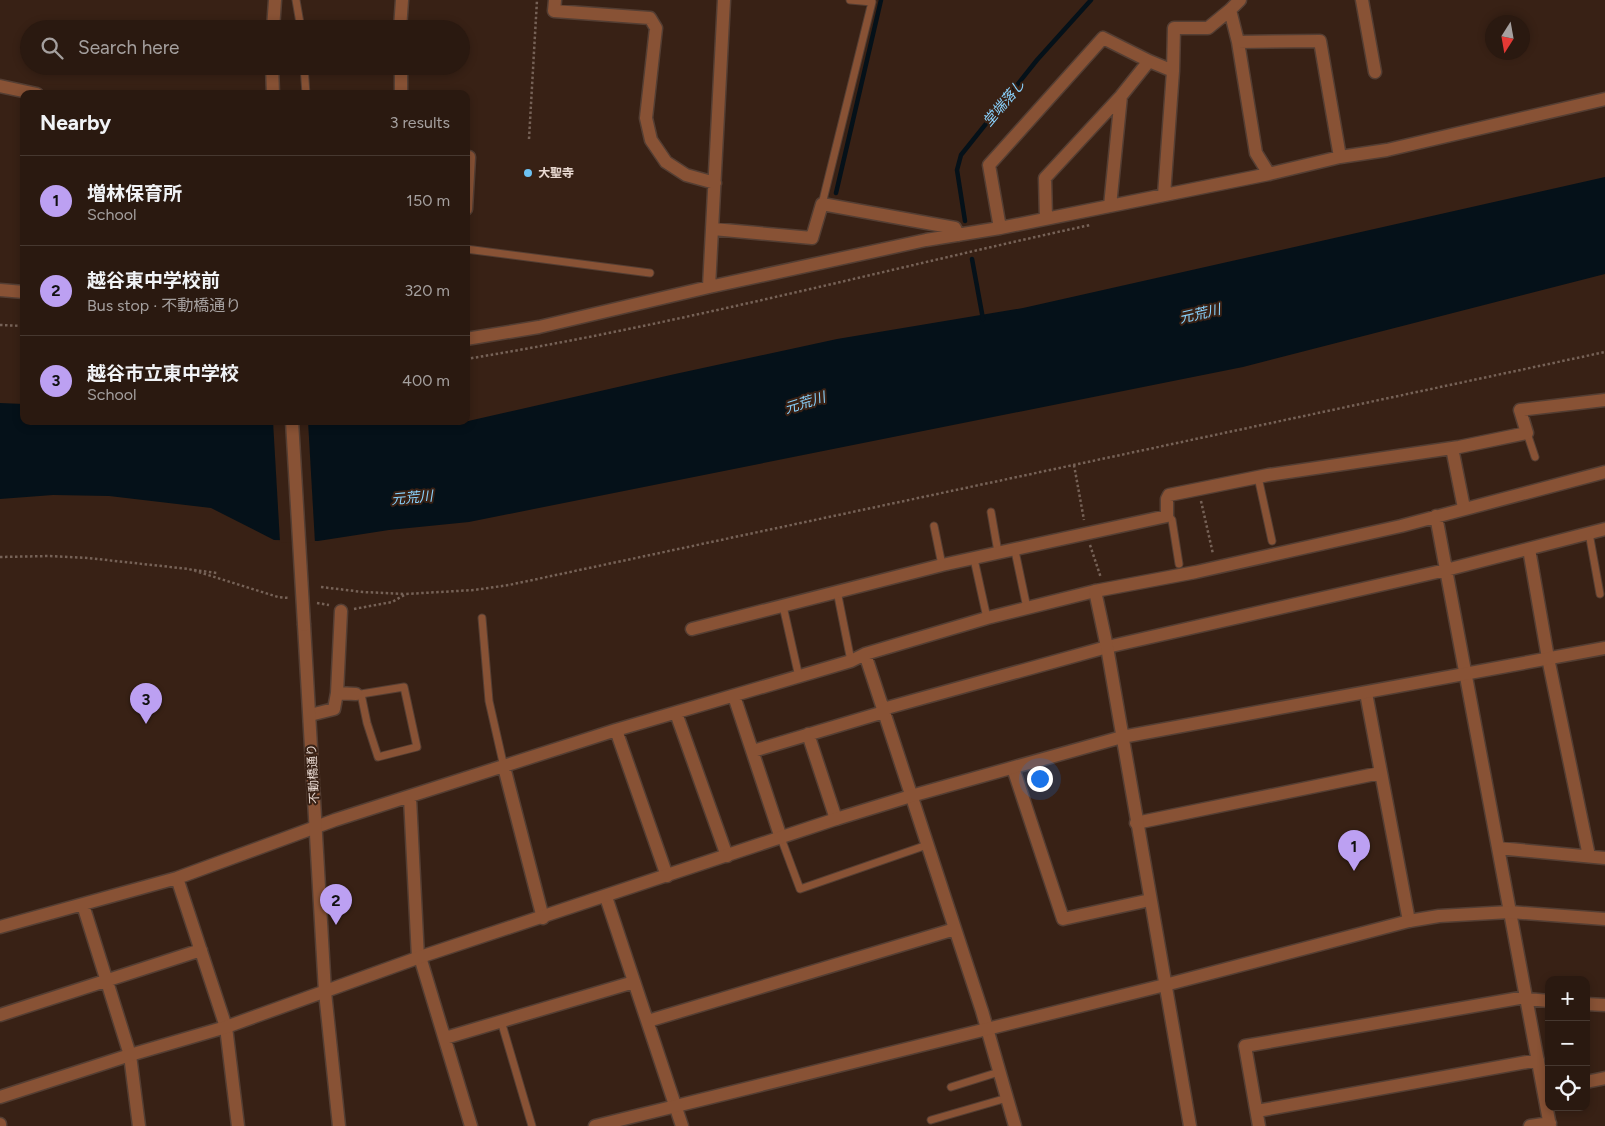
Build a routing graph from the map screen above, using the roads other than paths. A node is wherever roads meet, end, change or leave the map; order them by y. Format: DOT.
graph roads {
  1 [pos="275,0"];
  2 [pos="296,0"];
  3 [pos="402,0"];
  4 [pos="555,0"];
  5 [pos="724,0"];
  6 [pos="850,0"];
  7 [pos="1240,0"];
  8 [pos="1362,0"];
  9 [pos="1230,10"];
  10 [pos="274,20"];
  11 [pos="299,20"];
  12 [pos="401,20"];
  13 [pos="1238,42"];
  14 [pos="1149,61"];
  15 [pos="1173,70"];
  16 [pos="1375,72"];
  17 [pos="272,75"];
  18 [pos="305,75"];
  19 [pos="401,75"];
  20 [pos="0,86"];
  21 [pos="20,90"];
  22 [pos="273,90"];
  23 [pos="306,90"];
  24 [pos="401,90"];
  25 [pos="1121,96"];
  26 [pos="1605,99"];
  27 [pos="1256,153"];
  28 [pos="1340,157"];
  29 [pos="1268,174"];
  30 [pos="1250,177"];
  31 [pos="715,183"];
  32 [pos="1164,195"];
  33 [pos="822,204"];
  34 [pos="1110,206"];
  35 [pos="1046,218"];
  36 [pos="1000,228"];
  37 [pos="713,229"];
  38 [pos="958,235"];
  39 [pos="470,250"];
  40 [pos="650,273"];
  41 [pos="709,287"];
  42 [pos="0,290"];
  43 [pos="20,292"];
  44 [pos="470,339"];
  45 [pos="1605,400"];
  46 [pos="292,425"];
  47 [pos="1527,434"];
  48 [pos="1452,448"];
  49 [pos="1534,458"];
  50 [pos="1605,472"];
  51 [pos="1258,477"];
  52 [pos="1464,508"];
  53 [pos="991,512"];
  54 [pos="1167,514"];
  55 [pos="1436,516"];
  56 [pos="934,526"];
  57 [pos="1605,529"];
  58 [pos="1589,533"];
  59 [pos="1272,541"];
  60 [pos="1529,549"];
  61 [pos="1015,550"];
  62 [pos="998,552"];
  63 [pos="974,559"];
  64 [pos="1179,564"];
  65 [pos="942,565"];
  66 [pos="1446,570"];
  67 [pos="837,591"];
  68 [pos="1095,591"];
  69 [pos="1600,594"];
  70 [pos="783,606"];
  71 [pos="1027,608"];
  72 [pos="341,611"];
  73 [pos="482,618"];
  74 [pos="987,618"];
  75 [pos="692,629"];
  76 [pos="1107,647"];
  77 [pos="1605,648"];
  78 [pos="865,654"];
  79 [pos="1548,658"];
  80 [pos="851,661"];
  81 [pos="1466,673"];
  82 [pos="799,677"];
  83 [pos="1366,693"];
  84 [pos="337,694"];
  85 [pos="358,695"];
  86 [pos="734,696"];
  87 [pos="883,711"];
  88 [pos="676,713"];
  89 [pos="310,716"];
  90 [pos="616,730"];
  91 [pos="808,734"];
  92 [pos="1122,738"];
  93 [pos="753,751"];
  94 [pos="504,767"];
  95 [pos="1013,768"];
  96 [pos="1380,773"];
  97 [pos="911,796"];
  98 [pos="410,798"];
  99 [pos="836,819"];
  100 [pos="1136,824"];
  101 [pos="316,828"];
  102 [pos="781,838"];
  103 [pos="927,846"];
  104 [pos="1498,848"];
  105 [pos="727,856"];
  106 [pos="1589,856"];
  107 [pos="1605,858"];
  108 [pos="667,876"];
  109 [pos="177,878"];
  110 [pos="606,896"];
  111 [pos="1150,900"];
  112 [pos="83,905"];
  113 [pos="1510,912"];
  114 [pos="543,918"];
  115 [pos="1605,919"];
  116 [pos="1409,921"];
  117 [pos="0,927"];
  118 [pos="956,929"];
  119 [pos="201,950"];
  120 [pos="419,958"];
  121 [pos="106,980"];
  122 [pos="634,982"];
  123 [pos="1165,985"];
  124 [pos="325,992"];
  125 [pos="1526,998"];
  126 [pos="1545,1000"];
  127 [pos="1590,1004"];
  128 [pos="1605,1005"];
  129 [pos="0,1015"];
  130 [pos="501,1021"];
  131 [pos="648,1021"];
  132 [pos="226,1027"];
  133 [pos="987,1029"];
  134 [pos="444,1038"];
  135 [pos="130,1055"];
  136 [pos="1538,1060"];
  137 [pos="999,1072"];
  138 [pos="1605,1078"];
  139 [pos="1590,1081"];
  140 [pos="1545,1085"];
  141 [pos="951,1087"];
  142 [pos="0,1097"];
  143 [pos="1007,1098"];
  144 [pos="676,1107"];
  145 [pos="1256,1111"];
  146 [pos="1549,1111"];
  147 [pos="932,1120"];
  148 [pos="1550,1124"];
  149 [pos="139,1126"];
  150 [pos="238,1126"];
  151 [pos="339,1126"];
  152 [pos="471,1126"];
  153 [pos="532,1126"];
  154 [pos="596,1126"];
  155 [pos="682,1126"];
  156 [pos="1015,1126"];
  157 [pos="1190,1126"];
  158 [pos="1259,1126"];
  159 [pos="1530,1126"];
  1 -- 10 [label="street"];
  2 -- 11 [label="lane"];
  3 -- 12 [label="street"];
  4 -- 31 [label="street"];
  5 -- 31 [label="street"];
  6 -- 33 [label="lane"];
  7 -- 9 [label="street"];
  8 -- 16 [label="street"];
  9 -- 13 [label="street"];
  9 -- 15 [label="street"];
  13 -- 27 [label="street"];
  13 -- 28 [label="street"];
  14 -- 15 [label="street"];
  14 -- 25 [label="street"];
  14 -- 36 [label="street"];
  15 -- 32 [label="street"];
  17 -- 22 [label="street"];
  18 -- 23 [label="lane"];
  19 -- 24 [label="street"];
  20 -- 21 [label="street"];
  25 -- 34 [label="street"];
  25 -- 35 [label="street"];
  26 -- 28 [label="street"];
  27 -- 29 [label="street"];
  27 -- 30 [label="street"];
  28 -- 29 [label="street"];
  29 -- 30 [label="street"];
  30 -- 32 [label="street"];
  31 -- 37 [label="street"];
  32 -- 34 [label="street"];
  33 -- 37 [label="street"];
  33 -- 38 [label="street"];
  34 -- 35 [label="street"];
  35 -- 36 [label="street"];
  36 -- 38 [label="street"];
  37 -- 41 [label="street"];
  38 -- 41 [label="street"];
  39 -- 40 [label="lane"];
  41 -- 44 [label="street"];
  42 -- 43 [label="street"];
  45 -- 47 [label="street"];
  46 -- 89 [label="street, 不動橋通り, bridge"];
  47 -- 48 [label="street"];
  47 -- 49 [label="lane"];
  48 -- 51 [label="street"];
  48 -- 52 [label="street"];
  50 -- 52 [label="street"];
  51 -- 54 [label="street"];
  51 -- 59 [label="lane"];
  52 -- 55 [label="street"];
  53 -- 62 [label="lane"];
  54 -- 61 [label="street"];
  54 -- 64 [label="lane"];
  55 -- 66 [label="street"];
  55 -- 68 [label="street"];
  56 -- 65 [label="lane"];
  57 -- 58 [label="street"];
  58 -- 60 [label="street"];
  58 -- 69 [label="lane"];
  60 -- 66 [label="street"];
  60 -- 79 [label="street"];
  61 -- 62 [label="street"];
  61 -- 71 [label="lane"];
  62 -- 63 [label="street"];
  63 -- 65 [label="street"];
  63 -- 74 [label="lane"];
  65 -- 67 [label="street"];
  66 -- 76 [label="street"];
  66 -- 81 [label="street"];
  67 -- 70 [label="street"];
  67 -- 80 [label="lane"];
  68 -- 71 [label="street"];
  68 -- 76 [label="street"];
  70 -- 75 [label="street"];
  70 -- 82 [label="lane"];
  71 -- 74 [label="street"];
  72 -- 84 [label="street"];
  73 -- 94 [label="lane"];
  74 -- 78 [label="street"];
  76 -- 87 [label="street"];
  76 -- 92 [label="street"];
  77 -- 79 [label="street"];
  78 -- 80 [label="street"];
  78 -- 87 [label="street"];
  79 -- 81 [label="street"];
  79 -- 106 [label="street"];
  80 -- 82 [label="street"];
  81 -- 83 [label="street"];
  81 -- 104 [label="street"];
  82 -- 86 [label="street"];
  83 -- 92 [label="street"];
  83 -- 96 [label="street"];
  84 -- 85 [label="street"];
  84 -- 89 [label="street"];
  85 -- 85 [label="lane"];
  86 -- 88 [label="street"];
  86 -- 93 [label="street"];
  87 -- 91 [label="street"];
  87 -- 97 [label="street"];
  88 -- 90 [label="street"];
  88 -- 105 [label="street"];
  89 -- 101 [label="street, 不動橋通り"];
  90 -- 94 [label="street"];
  90 -- 108 [label="street"];
  91 -- 93 [label="street"];
  91 -- 99 [label="street"];
  92 -- 95 [label="street"];
  92 -- 100 [label="street"];
  93 -- 102 [label="street"];
  94 -- 98 [label="street"];
  94 -- 114 [label="street"];
  95 -- 97 [label="street"];
  95 -- 111 [label="street"];
  96 -- 100 [label="street"];
  96 -- 116 [label="street"];
  97 -- 99 [label="street"];
  97 -- 103 [label="street"];
  98 -- 101 [label="street"];
  98 -- 120 [label="street"];
  99 -- 102 [label="street"];
  100 -- 111 [label="street"];
  101 -- 109 [label="street"];
  101 -- 124 [label="street, 不動橋通り"];
  102 -- 103 [label="lane"];
  102 -- 105 [label="street"];
  103 -- 118 [label="street"];
  104 -- 106 [label="street"];
  104 -- 113 [label="street"];
  105 -- 108 [label="street"];
  106 -- 107 [label="street"];
  108 -- 110 [label="street"];
  109 -- 112 [label="street"];
  109 -- 119 [label="street"];
  110 -- 114 [label="street"];
  110 -- 122 [label="street"];
  111 -- 123 [label="street"];
  112 -- 117 [label="street"];
  112 -- 121 [label="street"];
  113 -- 115 [label="street"];
  113 -- 116 [label="street"];
  113 -- 125 [label="street"];
  114 -- 120 [label="street"];
  116 -- 123 [label="street"];
  118 -- 131 [label="street"];
  118 -- 133 [label="street"];
  119 -- 121 [label="street"];
  119 -- 132 [label="street"];
  120 -- 124 [label="street"];
  120 -- 134 [label="street"];
  121 -- 129 [label="street"];
  121 -- 135 [label="street"];
  122 -- 130 [label="street"];
  122 -- 131 [label="street"];
  123 -- 133 [label="street"];
  123 -- 157 [label="street"];
  124 -- 132 [label="street"];
  124 -- 151 [label="street, 不動橋通り"];
  125 -- 126 [label="street"];
  125 -- 136 [label="street"];
  125 -- 145 [label="street"];
  127 -- 128 [label="street"];
  130 -- 134 [label="street"];
  130 -- 153 [label="lane"];
  131 -- 144 [label="street"];
  132 -- 135 [label="street"];
  132 -- 150 [label="street"];
  133 -- 137 [label="street"];
  133 -- 144 [label="street"];
  134 -- 152 [label="street"];
  135 -- 142 [label="street"];
  135 -- 149 [label="street"];
  136 -- 140 [label="street"];
  136 -- 145 [label="street"];
  137 -- 141 [label="lane"];
  137 -- 143 [label="street"];
  138 -- 139 [label="street"];
  143 -- 147 [label="lane"];
  143 -- 156 [label="street"];
  144 -- 154 [label="street"];
  144 -- 155 [label="street"];
  145 -- 158 [label="street"];
  146 -- 148 [label="street"];
  148 -- 159 [label="street"];
}
